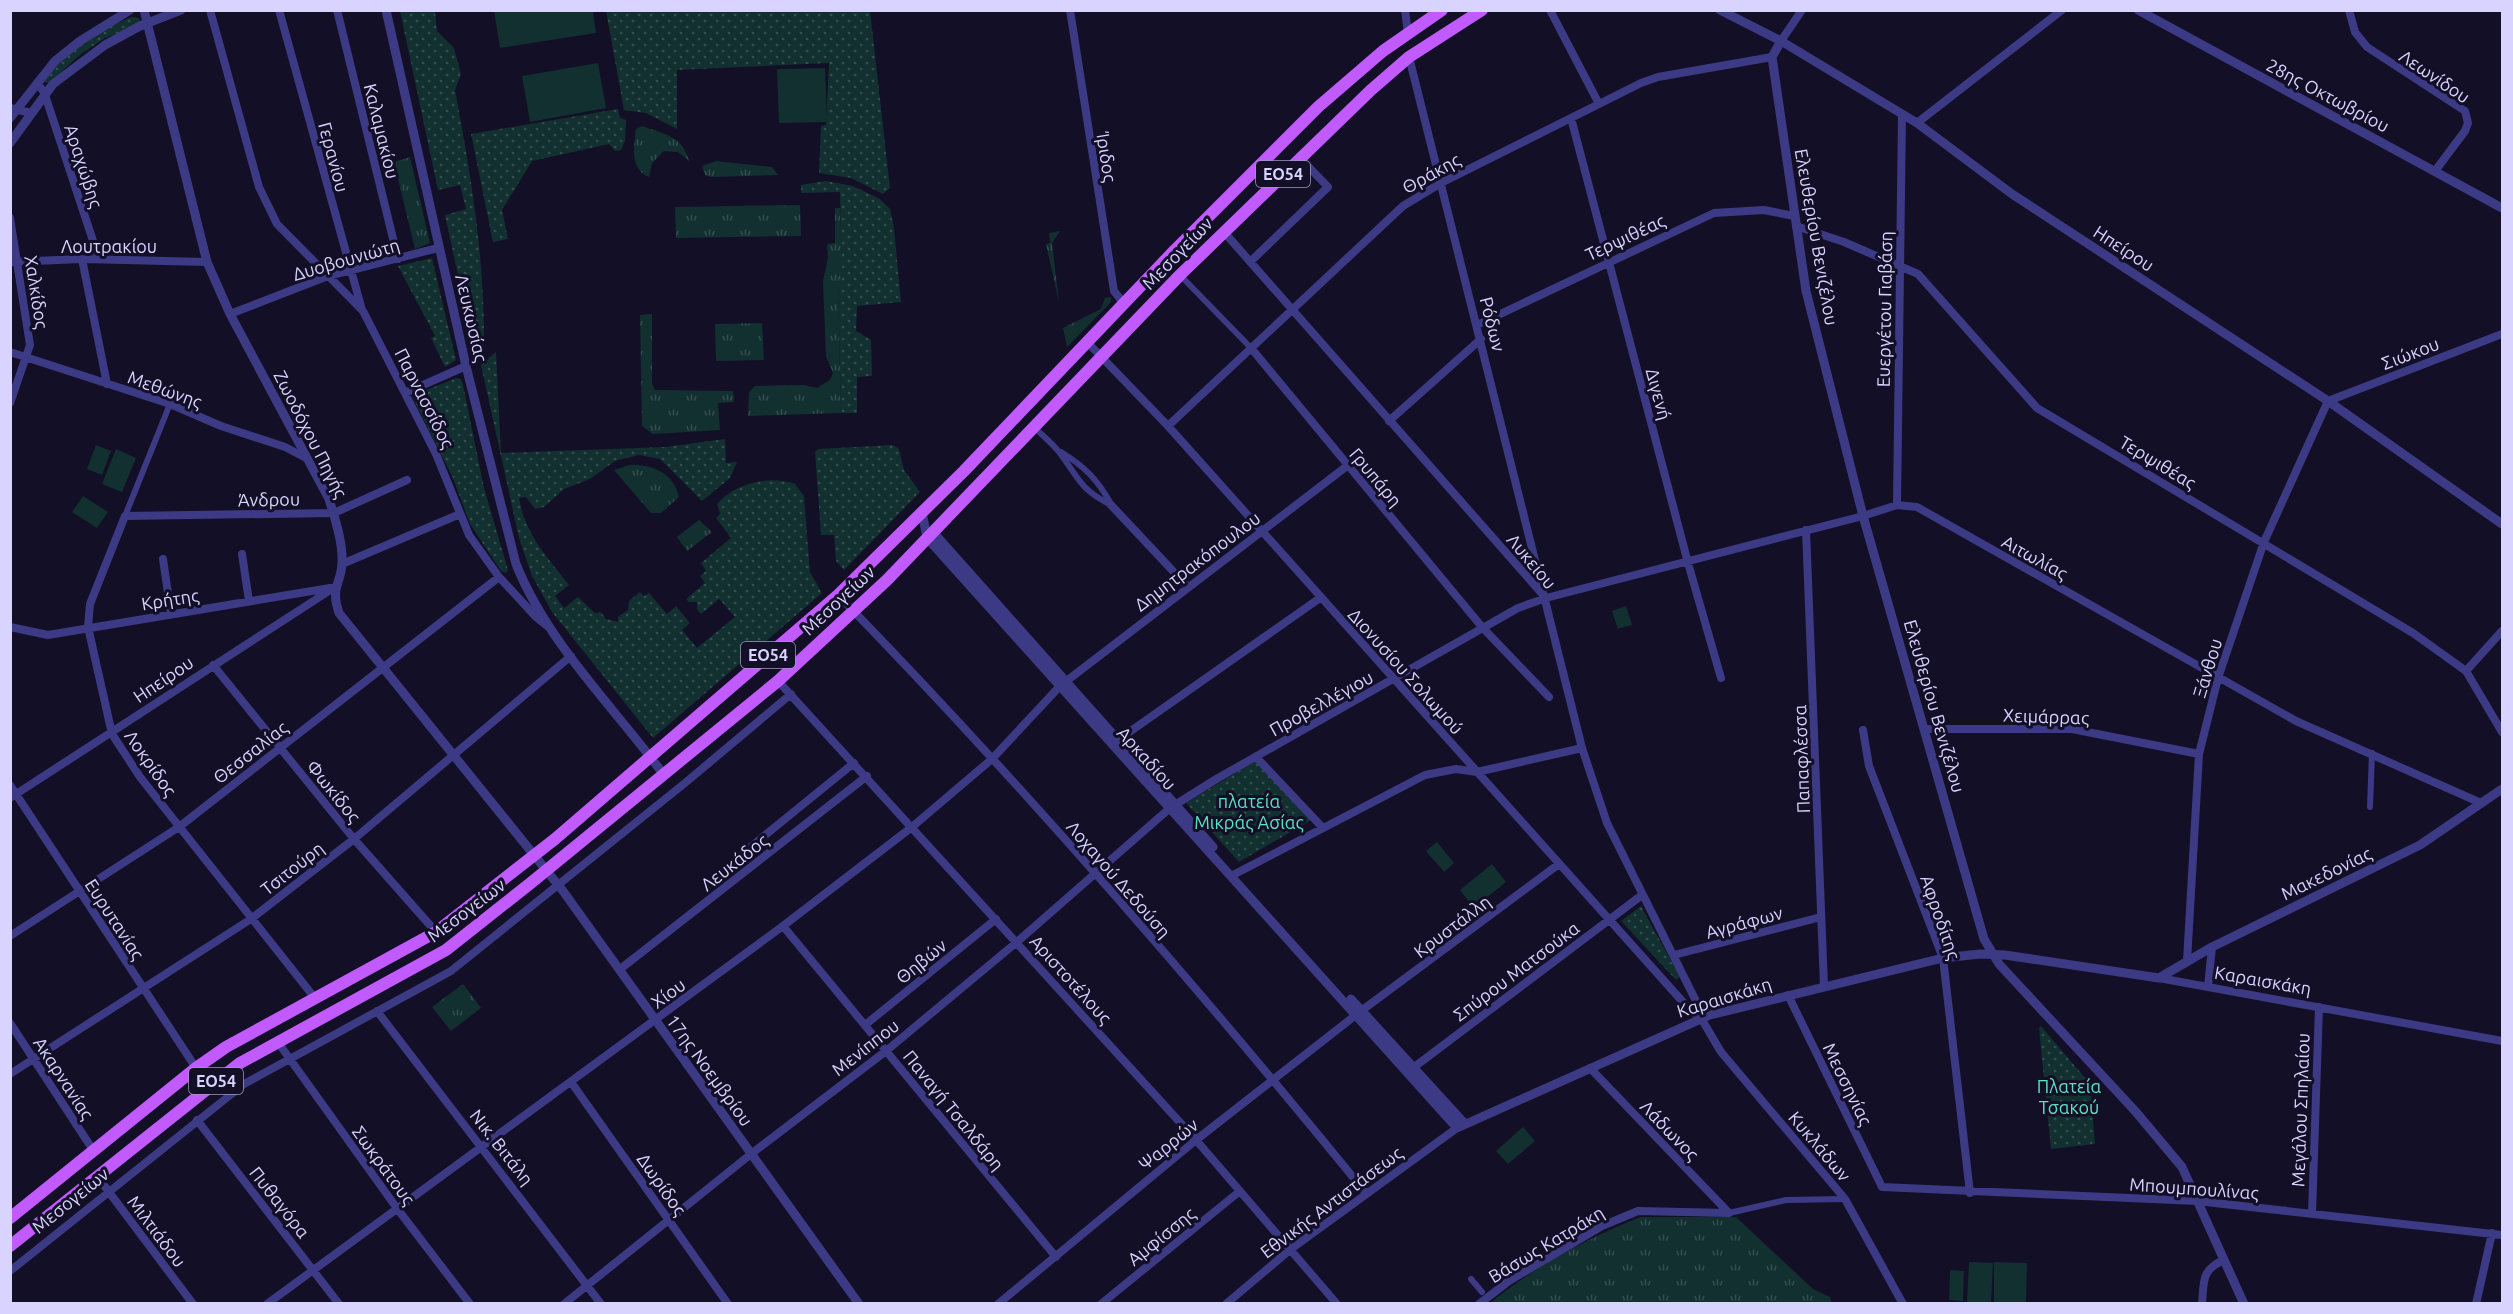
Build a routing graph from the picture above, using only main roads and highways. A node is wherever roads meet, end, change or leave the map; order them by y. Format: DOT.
graph roads {
  1 [pos="1442,10"];
  2 [pos="1482,10"];
  3 [pos="10,1218"];
  4 [pos="10,1246"];
  1 -- 3 [label="main road, Μεσογείων / ΕΟ54"];
  2 -- 4 [label="main road, Μεσογείων / ΕΟ54"];
}
